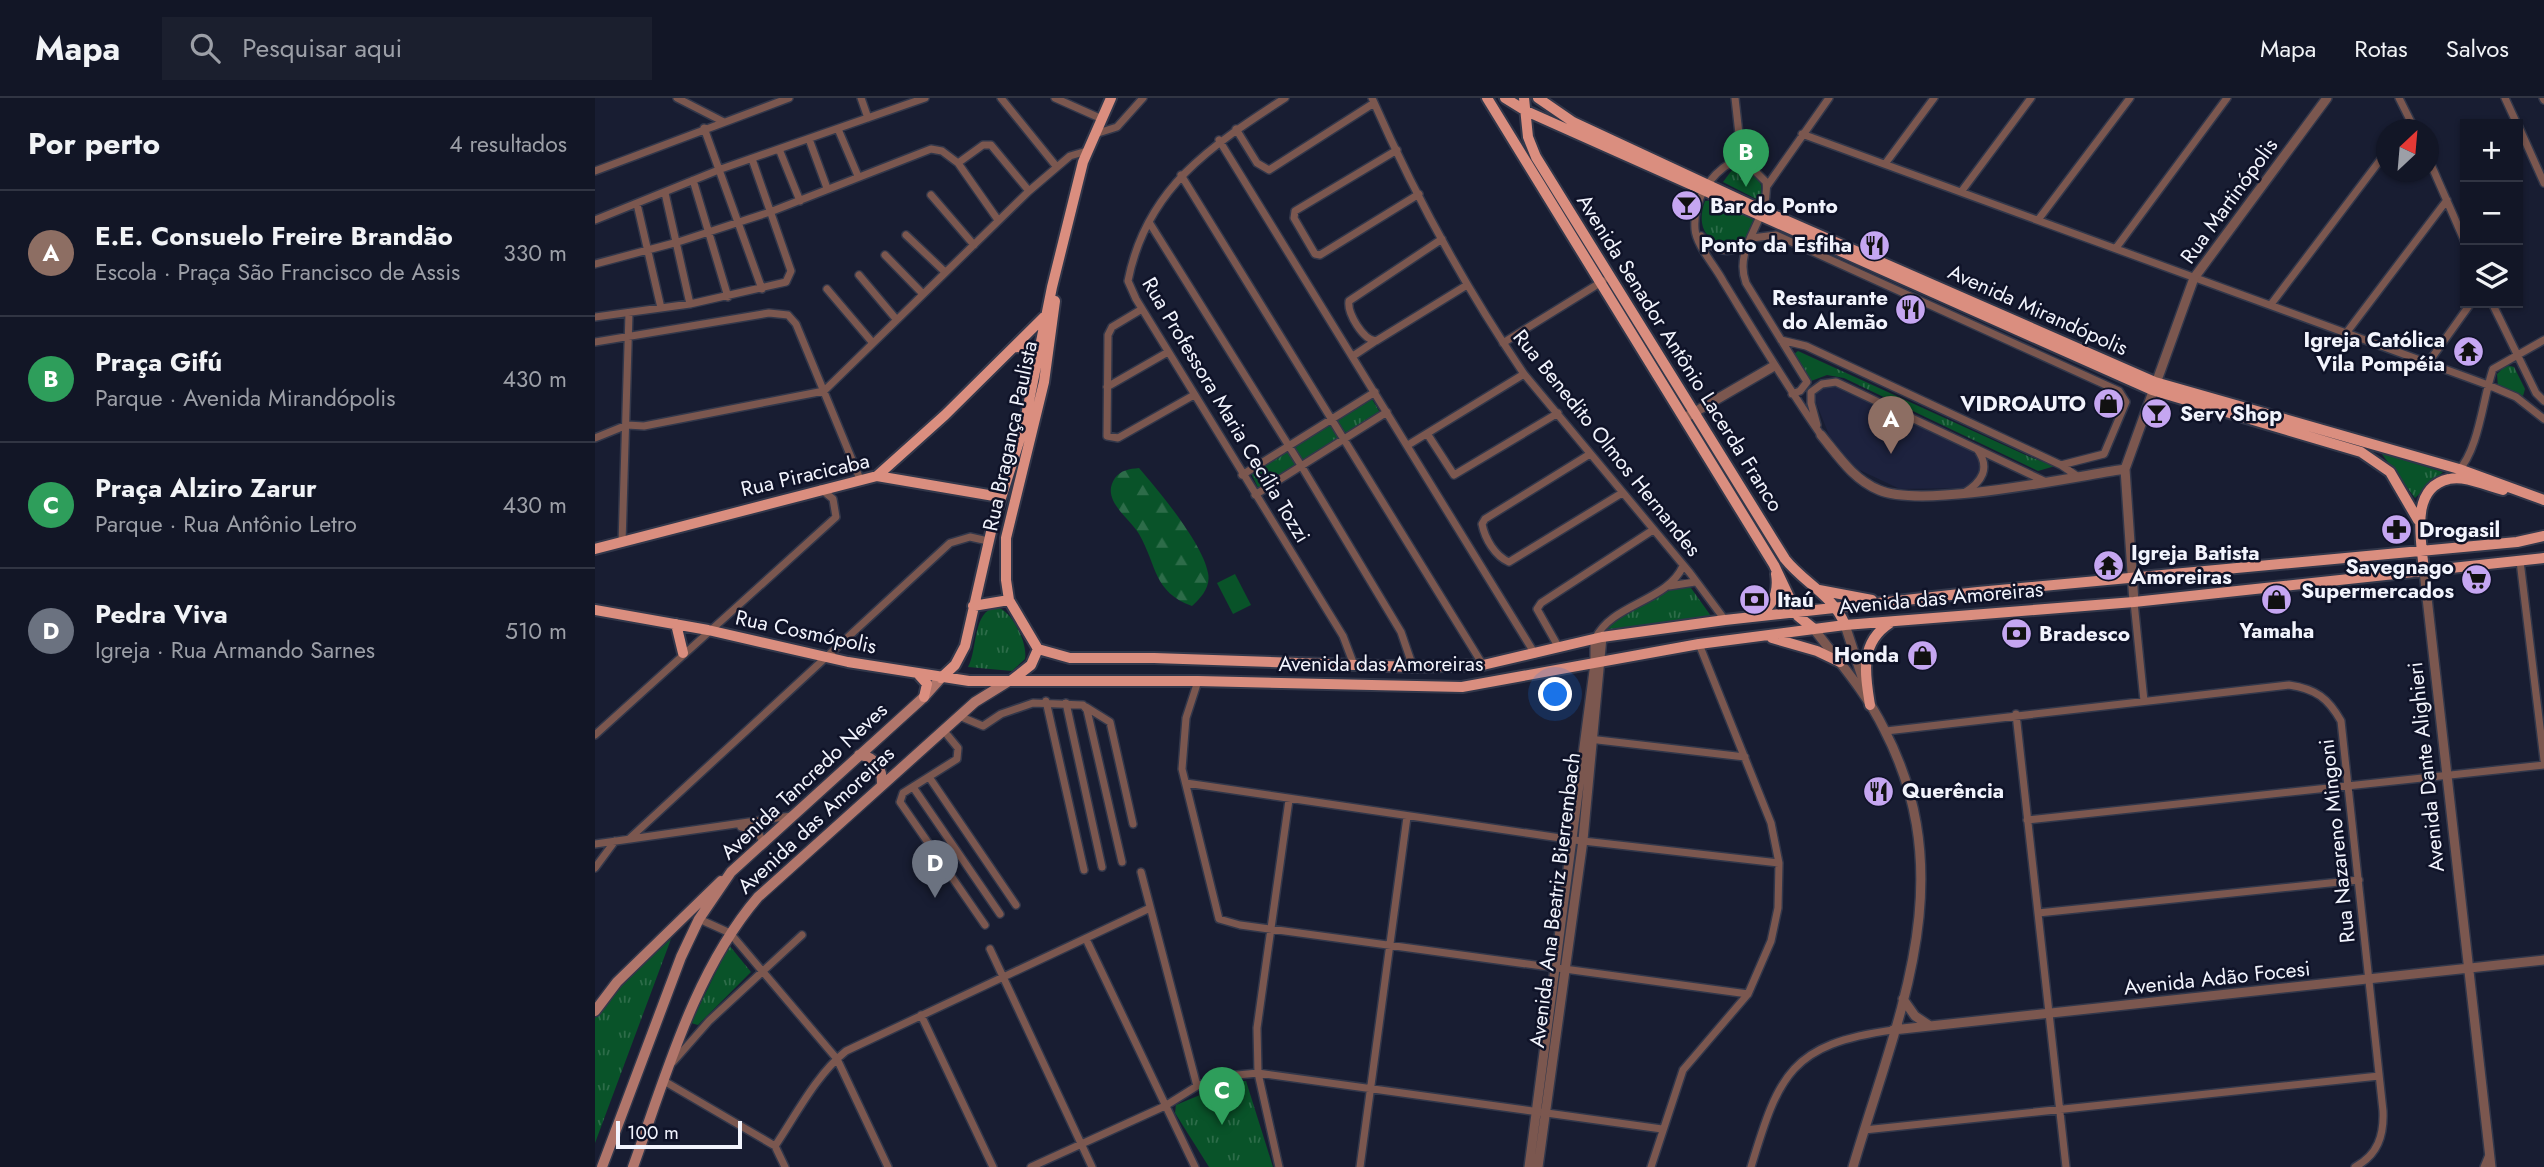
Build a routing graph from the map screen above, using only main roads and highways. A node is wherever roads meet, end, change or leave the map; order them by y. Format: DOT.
graph roads {
  1 [pos="1111,98"];
  2 [pos="1487,98"];
  3 [pos="1505,98"];
  4 [pos="1524,98"];
  5 [pos="1538,98"];
  6 [pos="1526,111"];
  7 [pos="1545,119"];
  8 [pos="1528,137"];
  9 [pos="1705,187"];
  10 [pos="1057,265"];
  11 [pos="1046,315"];
  12 [pos="1016,347"];
  13 [pos="1040,356"];
  14 [pos="1046,373"];
  15 [pos="2154,386"];
  16 [pos="877,476"];
  17 [pos="1000,497"];
  18 [pos="2542,500"];
  19 [pos="2418,520"];
  20 [pos="2544,536"];
  21 [pos="595,549"];
  22 [pos="2422,551"];
  23 [pos="2544,558"];
  24 [pos="1774,565"];
  25 [pos="2424,571"];
  26 [pos="1817,590"];
  27 [pos="1009,600"];
  28 [pos="1887,603"];
  29 [pos="595,604"];
  30 [pos="973,606"];
  31 [pos="1839,608"];
  32 [pos="595,610"];
  33 [pos="610,612"];
  34 [pos="1796,612"];
  35 [pos="1754,617"];
  36 [pos="1891,621"];
  37 [pos="676,624"];
  38 [pos="1845,625"];
  39 [pos="1814,629"];
  40 [pos="1766,636"];
  41 [pos="1038,649"];
  42 [pos="683,653"];
  43 [pos="1840,662"];
  44 [pos="919,675"];
  45 [pos="941,678"];
  46 [pos="1009,681"];
  47 [pos="923,697"];
  48 [pos="1870,705"];
  49 [pos="859,755"];
  50 [pos="882,784"];
  51 [pos="731,872"];
  52 [pos="699,919"];
  53 [pos="662,936"];
  54 [pos="595,1011"];
  55 [pos="602,1167"];
  56 [pos="633,1167"];
  1 -- 10 [label="main road, Rua Bragança Paulista"];
  2 -- 24 [label="main road, Avenida Senador Antônio Lacerda Franco"];
  3 -- 6 [label="main road, Avenida Mirandópolis"];
  4 -- 6 [label="main road, Avenida Senador Antônio Lacerda Franco"];
  5 -- 9 [label="main road, Avenida Mirandópolis"];
  6 -- 7 [label="main road, Avenida Mirandópolis"];
  6 -- 8 [label="main road, Avenida Senador Antônio Lacerda Franco"];
  7 -- 8 [label="main road"];
  7 -- 9 [label="main road, Avenida Mirandópolis"];
  8 -- 26 [label="main road, Avenida Senador Antônio Lacerda Franco"];
  9 -- 15 [label="main road, Avenida Mirandópolis"];
  10 -- 11 [label="main road, Rua Bragança Paulista"];
  10 -- 14 [label="main road, Rua Bragança Paulista"];
  11 -- 12 [label="main road"];
  11 -- 13 [label="main road, Rua Bragança Paulista"];
  12 -- 13 [label="main road"];
  12 -- 16 [label="main road"];
  13 -- 14 [label="main road"];
  13 -- 17 [label="main road, Rua Bragança Paulista"];
  14 -- 27 [label="main road, Rua Bragança Paulista"];
  15 -- 18 [label="main road, Avenida Mirandópolis"];
  15 -- 19 [label="main road, Avenida Mirandópolis"];
  16 -- 17 [label="main road, Rua Piracicaba"];
  16 -- 21 [label="main road, Rua Piracicaba"];
  17 -- 30 [label="main road"];
  18 -- 19 [label="main road"];
  19 -- 22 [label="main road, Avenida Dante Alighieri"];
  20 -- 22 [label="main road, Avenida das Amoreiras"];
  22 -- 25 [label="main road, Avenida Dante Alighieri"];
  22 -- 28 [label="main road, Avenida das Amoreiras"];
  23 -- 25 [label="main road, Avenida das Amoreiras"];
  24 -- 34 [label="main road, Avenida Senador Antônio Lacerda Franco"];
  24 -- 35 [label="main road"];
  25 -- 36 [label="main road, Avenida das Amoreiras"];
  26 -- 28 [label="main road"];
  26 -- 31 [label="main road, Avenida Senador Antônio Lacerda Franco"];
  27 -- 30 [label="main road"];
  27 -- 41 [label="main road, Rua Bragança Paulista"];
  28 -- 31 [label="main road, Avenida das Amoreiras"];
  29 -- 33 [label="main road"];
  30 -- 45 [label="main road"];
  31 -- 34 [label="main road, Avenida das Amoreiras"];
  31 -- 38 [label="main road"];
  32 -- 33 [label="main road, Rua Cosmópolis"];
  33 -- 37 [label="main road, Rua Cosmópolis"];
  34 -- 35 [label="main road, Avenida das Amoreiras"];
  34 -- 39 [label="main road"];
  35 -- 41 [label="main road, Avenida das Amoreiras"];
  36 -- 38 [label="main road, Avenida das Amoreiras"];
  36 -- 48 [label="main road"];
  37 -- 42 [label="main road"];
  37 -- 44 [label="main road, Rua Cosmópolis"];
  38 -- 39 [label="main road, Avenida das Amoreiras"];
  39 -- 40 [label="main road, Avenida das Amoreiras"];
  40 -- 43 [label="main road"];
  40 -- 46 [label="main road, Avenida das Amoreiras"];
  41 -- 46 [label="main road"];
  44 -- 45 [label="main road, Rua Cosmópolis"];
  44 -- 47 [label="main road"];
  45 -- 46 [label="main road, Rua Cosmópolis"];
  45 -- 47 [label="main road, Avenida Tancredo Neves"];
  46 -- 50 [label="main road, Avenida das Amoreiras"];
  47 -- 49 [label="main road, Avenida Tancredo Neves"];
  49 -- 50 [label="main road"];
  49 -- 51 [label="main road, Avenida Tancredo Neves"];
  50 -- 56 [label="main road, Avenida das Amoreiras"];
  51 -- 52 [label="main road, Avenida Tancredo Neves"];
  51 -- 53 [label="main road, Avenida das Amoreiras"];
  52 -- 53 [label="main road, Avenida das Amoreiras"];
  52 -- 55 [label="main road, Avenida Tancredo Neves"];
  53 -- 54 [label="main road, Avenida das Amoreiras"];
}
